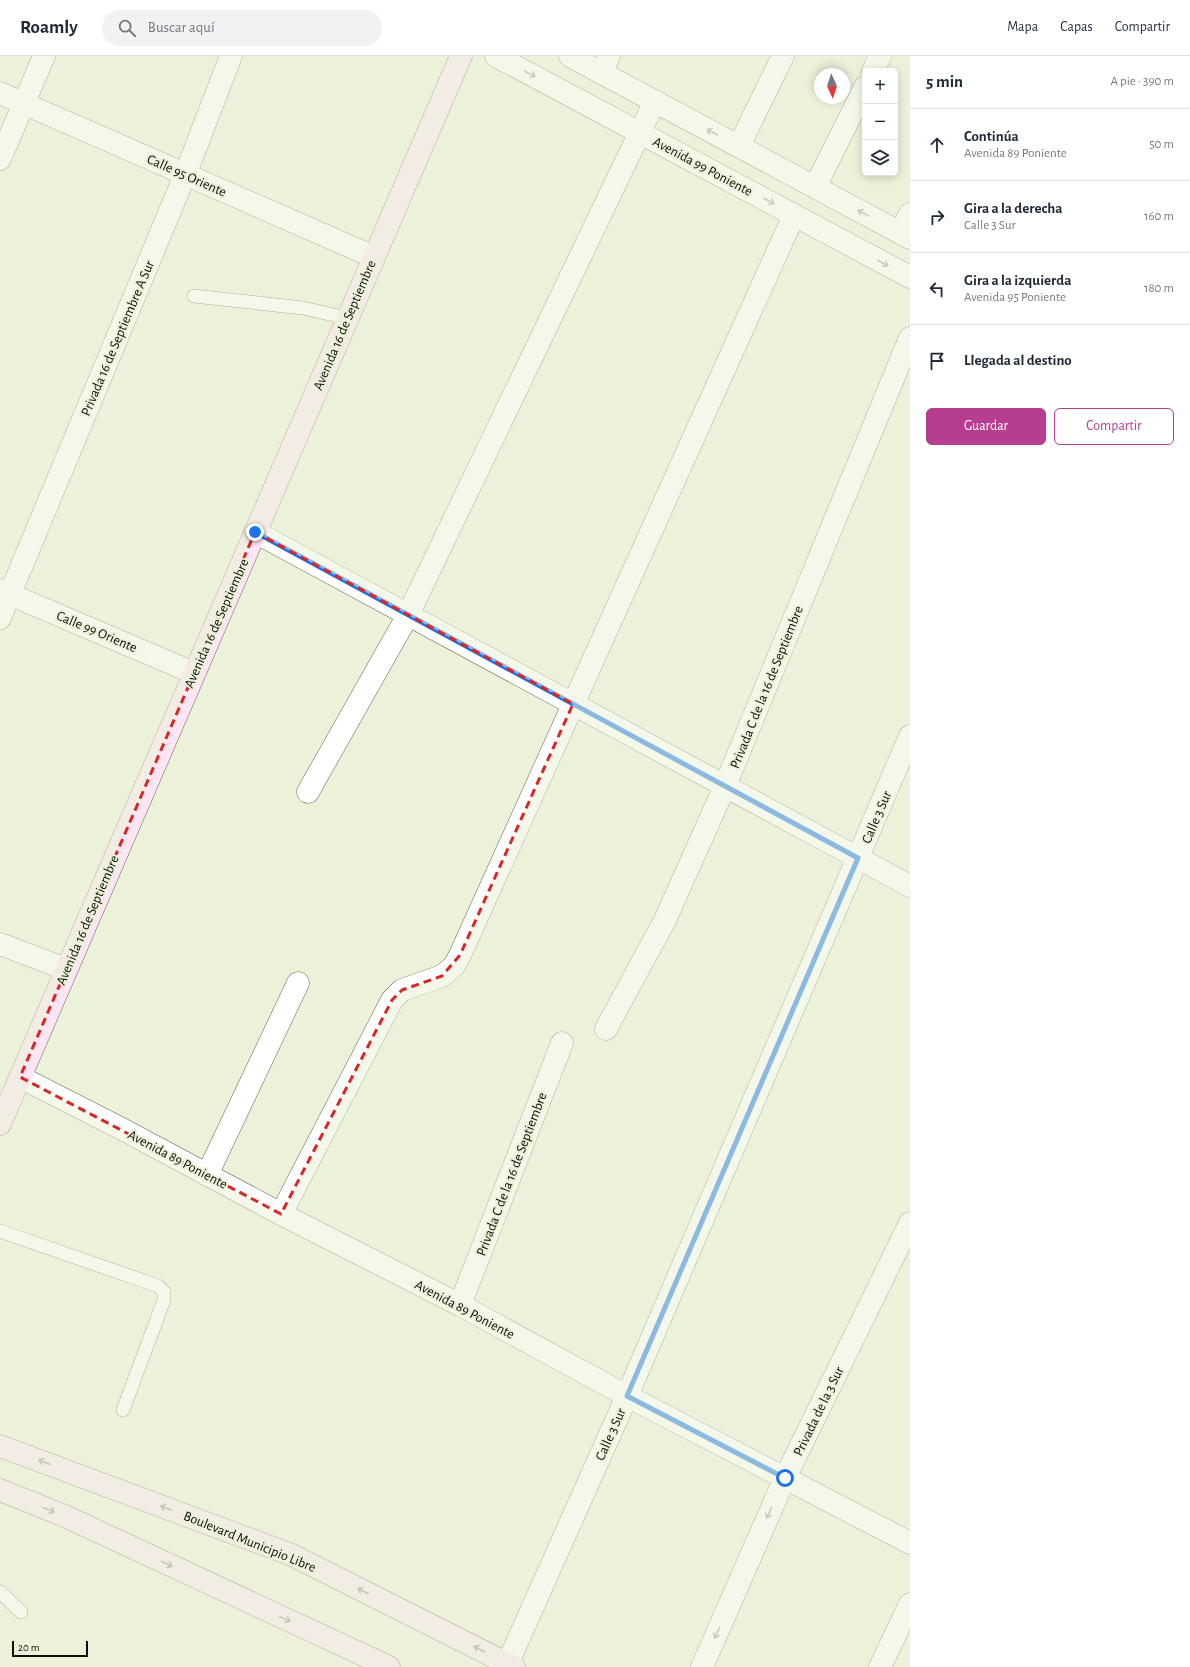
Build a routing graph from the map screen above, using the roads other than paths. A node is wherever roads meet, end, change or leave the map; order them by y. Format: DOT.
graph roads {
  1 [pos="44,56"];
  2 [pos="231,56"];
  3 [pos="461,56"];
  4 [pos="496,56"];
  5 [pos="570,56"];
  6 [pos="784,56"];
  7 [pos="880,56"];
  8 [pos="605,64"];
  9 [pos="874,68"];
  10 [pos="0,93"];
  11 [pos="862,93"];
  12 [pos="655,102"];
  13 [pos="23,103"];
  14 [pos="640,133"];
  15 [pos="739,146"];
  16 [pos="0,159"];
  17 [pos="185,175"];
  18 [pos="815,187"];
  19 [pos="910,214"];
  20 [pos="794,215"];
  21 [pos="905,235"];
  22 [pos="374,257"];
  23 [pos="910,277"];
  24 [pos="194,296"];
  25 [pos="348,318"];
  26 [pos="910,338"];
  27 [pos="255,532"];
  28 [pos="5,592"];
  29 [pos="408,615"];
  30 [pos="0,618"];
  31 [pos="194,673"];
  32 [pos="573,704"];
  33 [pos="910,736"];
  34 [pos="725,786"];
  35 [pos="308,792"];
  36 [pos="858,858"];
  37 [pos="910,886"];
  38 [pos="0,944"];
  39 [pos="66,969"];
  40 [pos="298,983"];
  41 [pos="606,1029"];
  42 [pos="562,1043"];
  43 [pos="20,1077"];
  44 [pos="0,1124"];
  45 [pos="207,1175"];
  46 [pos="281,1214"];
  47 [pos="910,1223"];
  48 [pos="0,1231"];
  49 [pos="460,1306"];
  50 [pos="627,1396"];
  51 [pos="123,1410"];
  52 [pos="0,1446"];
  53 [pos="785,1478"];
  54 [pos="0,1490"];
  55 [pos="910,1543"];
  56 [pos="0,1592"];
  57 [pos="910,1604"];
  58 [pos="21,1612"];
  59 [pos="509,1666"];
  60 [pos="389,1667"];
  61 [pos="702,1667"];
  62 [pos="880,1667"];
  1 -- 13 [label="street"];
  2 -- 17 [label="street, Privada 16 de Septiembre A Sur"];
  3 -- 22 [label="main road, Avenida 16 de Septiembre"];
  4 -- 14 [label="street, Avenida 99 Poniente, one-way"];
  5 -- 8 [label="street"];
  6 -- 15 [label="street"];
  7 -- 9 [label="street"];
  8 -- 12 [label="street"];
  10 -- 13 [label="street, Calle 95 Oriente"];
  11 -- 18 [label="street"];
  12 -- 14 [label="street"];
  15 -- 12 [label="street, one-way"];
  13 -- 16 [label="street"];
  13 -- 17 [label="street, Calle 95 Oriente"];
  14 -- 20 [label="street, Avenida 99 Poniente, one-way"];
  14 -- 29 [label="street"];
  15 -- 18 [label="street"];
  17 -- 22 [label="street, Calle 95 Oriente"];
  17 -- 28 [label="street, Privada 16 de Septiembre A Sur"];
  21 -- 18 [label="street, one-way"];
  19 -- 21 [label="street"];
  20 -- 23 [label="street, Avenida 99 Poniente, one-way"];
  20 -- 32 [label="street"];
  22 -- 25 [label="main road, Avenida 16 de Septiembre"];
  24 -- 25 [label="lane"];
  25 -- 27 [label="main road, Avenida 16 de Septiembre"];
  26 -- 34 [label="street, Privada C de la 16 de Septiembre"];
  27 -- 29 [label="street"];
  27 -- 31 [label="main road, Avenida 16 de Septiembre"];
  28 -- 30 [label="street, Privada 16 de Septiembre A Sur"];
  28 -- 31 [label="street, Calle 99 Oriente"];
  29 -- 32 [label="street"];
  29 -- 35 [label="street"];
  31 -- 39 [label="main road, Avenida 16 de Septiembre"];
  32 -- 34 [label="street"];
  32 -- 46 [label="street"];
  33 -- 36 [label="street, Calle 3 Sur"];
  34 -- 36 [label="street"];
  34 -- 41 [label="street, Privada C de la 16 de Septiembre"];
  36 -- 37 [label="street"];
  36 -- 50 [label="street, Calle 3 Sur"];
  38 -- 39 [label="street"];
  39 -- 43 [label="main road, Avenida 16 de Septiembre"];
  40 -- 45 [label="street"];
  42 -- 49 [label="street, Privada C de la 16 de Septiembre"];
  43 -- 44 [label="main road, Avenida 16 de Septiembre"];
  43 -- 45 [label="street, Avenida 89 Poniente"];
  45 -- 46 [label="street, Avenida 89 Poniente"];
  46 -- 49 [label="street, Avenida 89 Poniente"];
  47 -- 53 [label="street, Privada de la 3 Sur"];
  48 -- 51 [label="lane"];
  49 -- 50 [label="street, Avenida 89 Poniente"];
  50 -- 53 [label="street, Avenida 89 Poniente"];
  50 -- 59 [label="street, Calle 3 Sur"];
  59 -- 52 [label="main road, Boulevard Municipio Libre, one-way"];
  53 -- 55 [label="street, Avenida 89 Poniente"];
  53 -- 61 [label="street, Privada de la 3 Sur, one-way"];
  54 -- 60 [label="main road, one-way"];
  56 -- 58 [label="lane"];
  57 -- 62 [label="street"];
}
